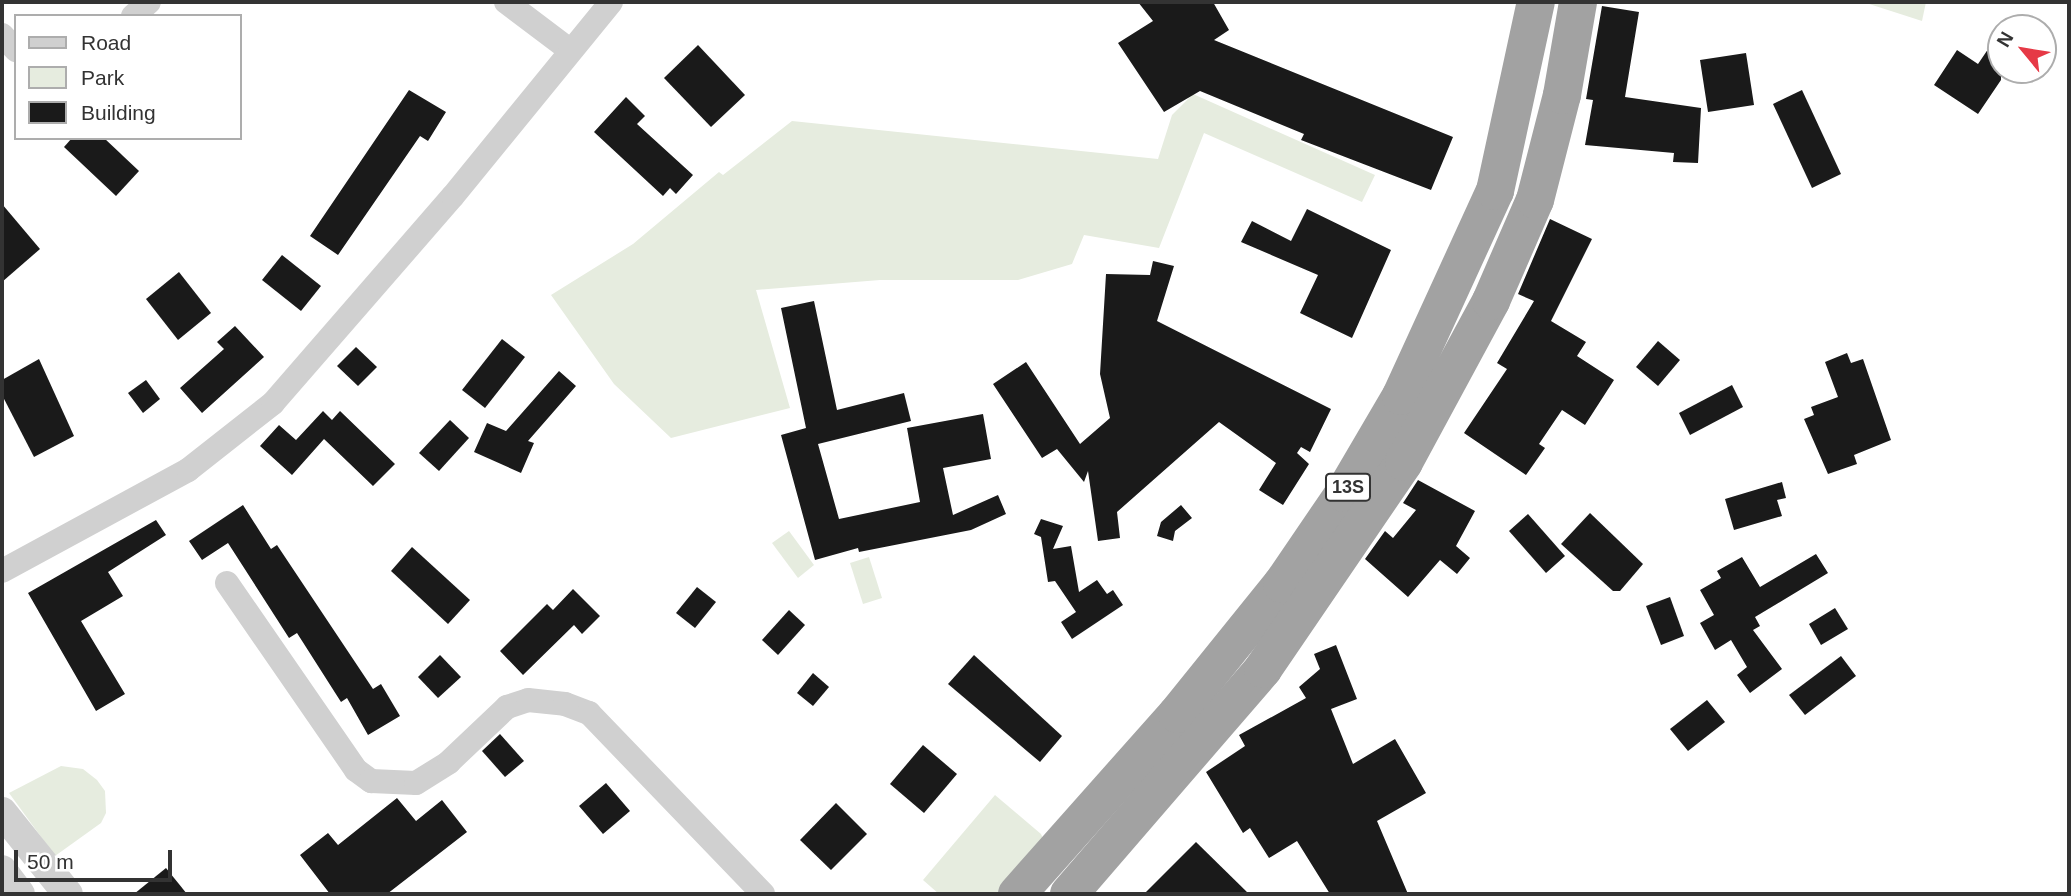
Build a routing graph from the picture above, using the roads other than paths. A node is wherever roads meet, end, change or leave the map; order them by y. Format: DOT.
graph roads {
  1 [pos="149,2"];
  2 [pos="506,2"];
  3 [pos="611,2"];
  4 [pos="1536,2"];
  5 [pos="1578,2"];
  6 [pos="135,14"];
  7 [pos="571,51"];
  8 [pos="2,571"];
  9 [pos="227,583"];
  10 [pos="1190,726"];
  11 [pos="2,812"];
  12 [pos="2,870"];
  13 [pos="20,894"];
  14 [pos="68,894"];
  15 [pos="763,894"];
  16 [pos="1017,894"];
  17 [pos="1069,894"];
  1 -- 6 [label="street"];
  2 -- 7 [label="street"];
  3 -- 7 [label="street"];
  4 -- 10 [label="highway, 13S"];
  5 -- 10 [label="highway, 13S"];
  7 -- 8 [label="street"];
  9 -- 15 [label="street"];
  10 -- 16 [label="highway, 13S"];
  10 -- 17 [label="highway, 13S"];
  11 -- 14 [label="street"];
  12 -- 13 [label="street"];
}
